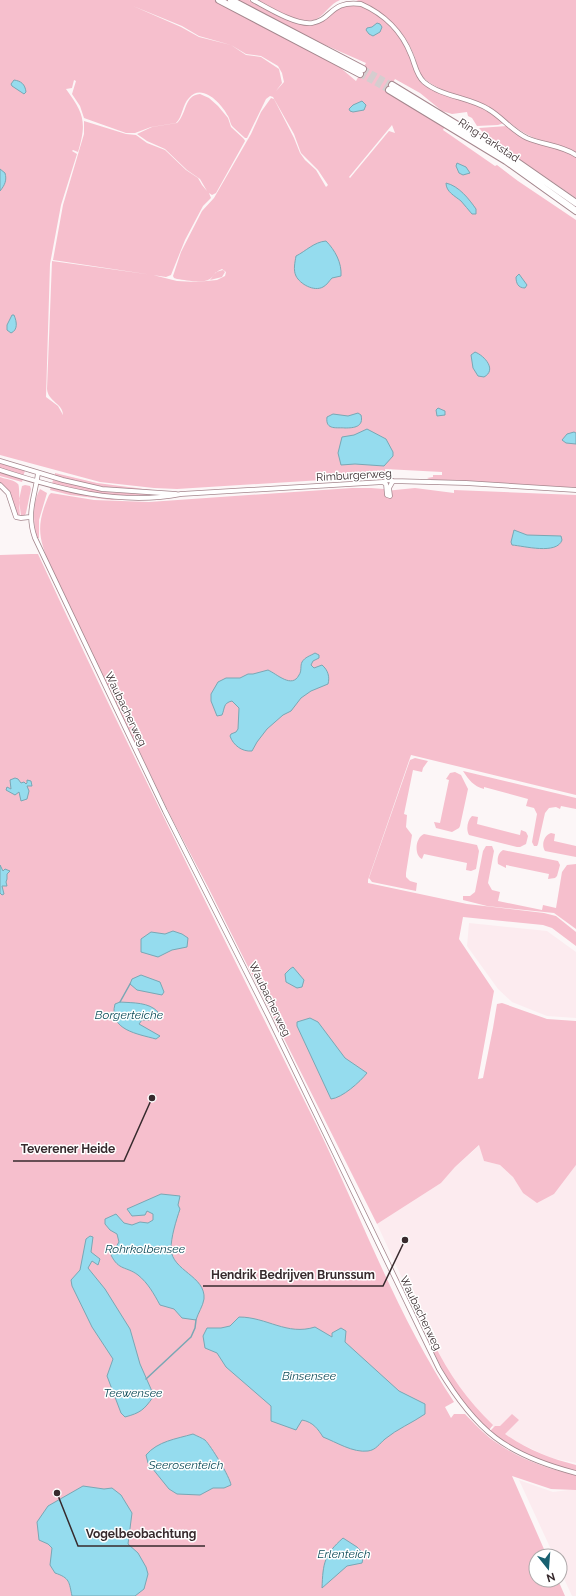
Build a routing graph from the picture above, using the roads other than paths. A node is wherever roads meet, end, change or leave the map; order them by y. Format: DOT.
graph roads {
  1 [pos="219,0"];
  2 [pos="231,0"];
  3 [pos="253,0"];
  4 [pos="576,155"];
  5 [pos="576,203"];
  6 [pos="576,211"];
  7 [pos="0,461"];
  8 [pos="0,470"];
  9 [pos="38,473"];
  10 [pos="37,481"];
  11 [pos="383,482"];
  12 [pos="393,482"];
  13 [pos="0,485"];
  14 [pos="576,490"];
  15 [pos="181,494"];
  16 [pos="30,516"];
  17 [pos="576,1473"];
  1 -- 2 [label="highway"];
  3 -- 4 [label="street"];
  5 -- 6 [label="highway, Ring Parkstad"];
  7 -- 9 [label="street, Rimburgerweg"];
  8 -- 10 [label="street, Rimburgerweg"];
  9 -- 10 [label="street, Waubacherweg"];
  9 -- 15 [label="street, Rimburgerweg"];
  10 -- 15 [label="street, Rimburgerweg"];
  10 -- 16 [label="street, Waubacherweg"];
  11 -- 12 [label="street, Rimburgerweg"];
  11 -- 12 [label="street"];
  11 -- 15 [label="street, Rimburgerweg"];
  12 -- 14 [label="street, Rimburgerweg"];
  13 -- 16 [label="street"];
  16 -- 17 [label="street, Waubacherweg"];
}
